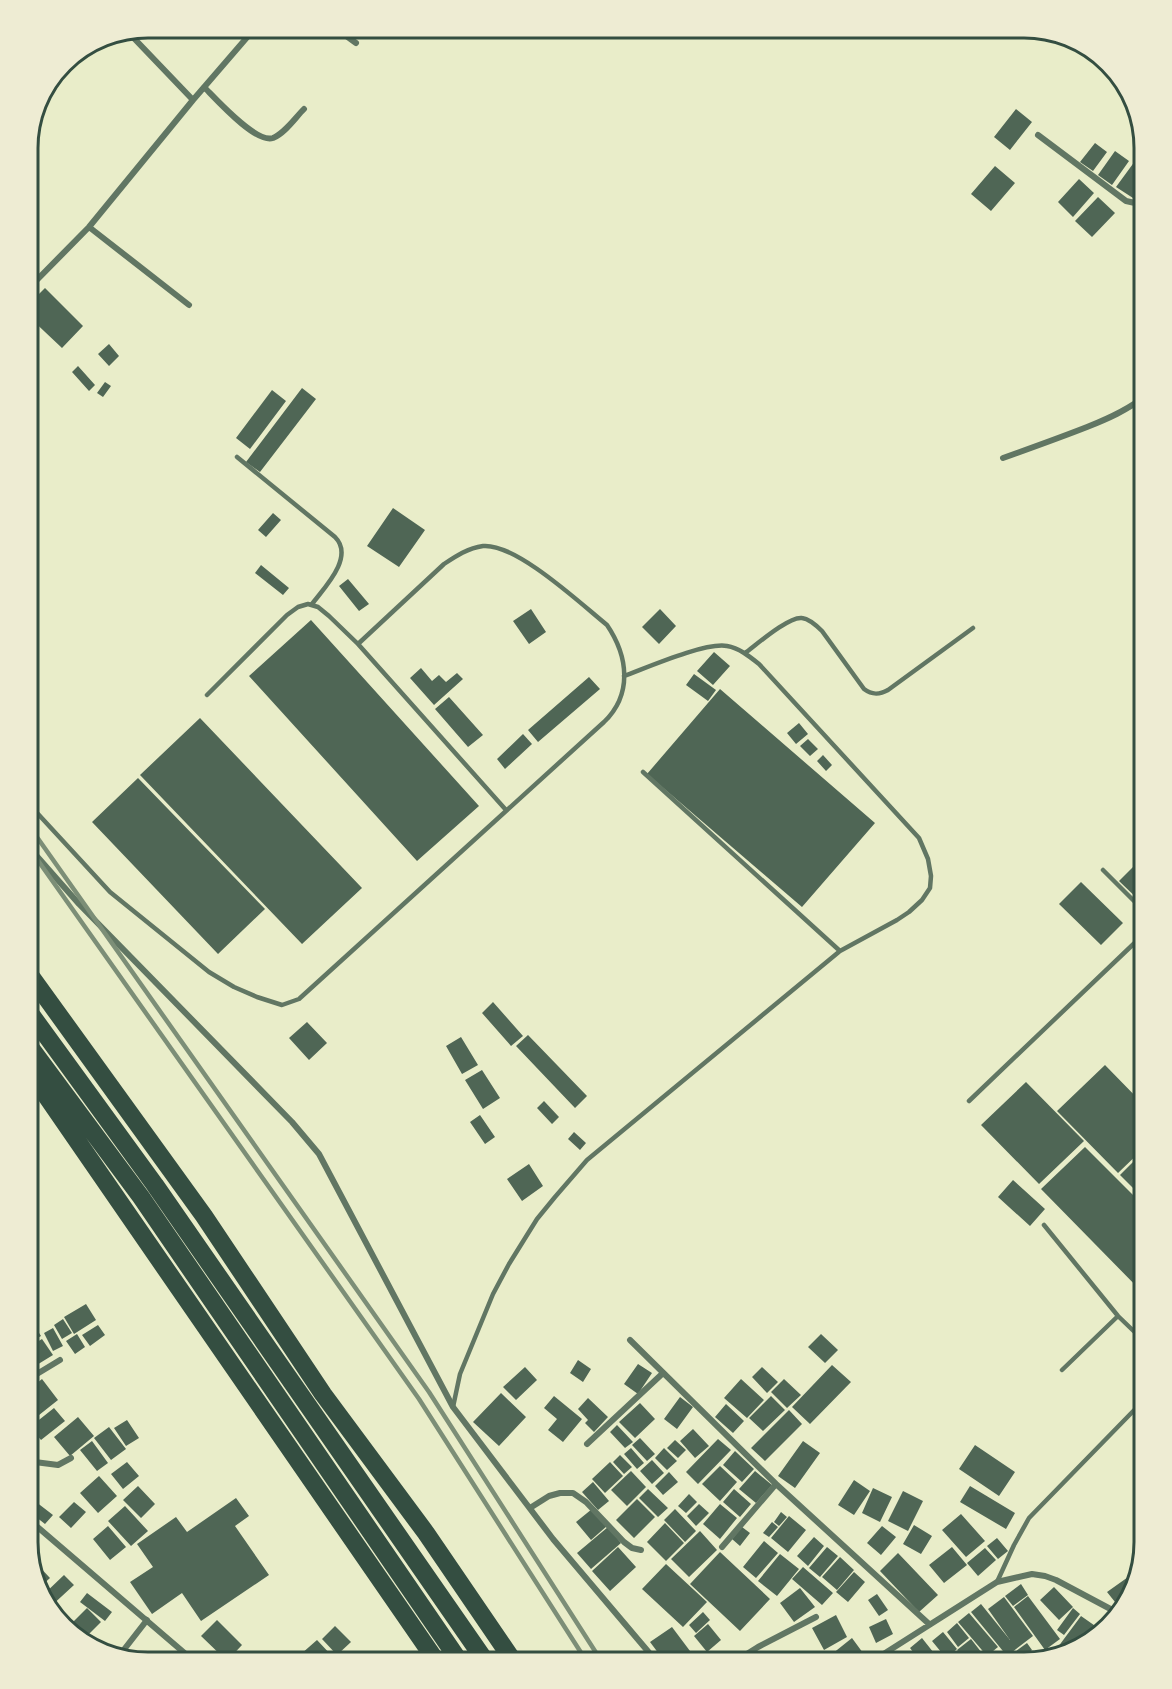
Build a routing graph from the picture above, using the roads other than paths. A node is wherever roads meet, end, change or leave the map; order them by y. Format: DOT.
graph roads {
  1 [pos="134,38"];
  2 [pos="246,38"];
  3 [pos="349,38"];
  4 [pos="356,43"];
  5 [pos="204,87"];
  6 [pos="193,100"];
  7 [pos="304,109"];
  8 [pos="1038,135"];
  9 [pos="1134,203"];
  10 [pos="89,227"];
  11 [pos="38,279"];
  12 [pos="189,305"];
  13 [pos="1134,405"];
  14 [pos="237,457"];
  15 [pos="1003,458"];
  16 [pos="312,604"];
  17 [pos="973,628"];
  18 [pos="358,644"];
  19 [pos="745,653"];
  20 [pos="624,676"];
  21 [pos="207,695"];
  22 [pos="643,772"];
  23 [pos="506,810"];
  24 [pos="38,814"];
  25 [pos="38,857"];
  26 [pos="1103,870"];
  27 [pos="1134,901"];
  28 [pos="1134,944"];
  29 [pos="840,951"];
  30 [pos="38,986"];
  31 [pos="38,1024"];
  32 [pos="38,1058"];
  33 [pos="38,1084"];
  34 [pos="969,1101"];
  35 [pos="1044,1226"];
  36 [pos="1118,1316"];
  37 [pos="1134,1331"];
  38 [pos="630,1340"];
  39 [pos="60,1360"];
  40 [pos="1062,1370"];
  41 [pos="38,1373"];
  42 [pos="662,1374"];
  43 [pos="453,1407"];
  44 [pos="1134,1410"];
  45 [pos="587,1444"];
  46 [pos="71,1458"];
  47 [pos="38,1462"];
  48 [pos="776,1484"];
  49 [pos="530,1508"];
  50 [pos="38,1527"];
  51 [pos="722,1547"];
  52 [pos="641,1550"];
  53 [pos="997,1582"];
  54 [pos="1111,1610"];
  55 [pos="816,1617"];
  56 [pos="147,1620"];
  57 [pos="929,1624"];
  58 [pos="125,1649"];
  59 [pos="182,1651"];
  60 [pos="430,1651"];
  61 [pos="453,1651"];
  62 [pos="479,1651"];
  63 [pos="507,1651"];
  64 [pos="648,1652"];
  65 [pos="750,1652"];
  66 [pos="887,1652"];
  1 -- 6 [label="street"];
  2 -- 5 [label="street"];
  3 -- 4 [label="street"];
  5 -- 6 [label="street"];
  5 -- 7 [label="street"];
  6 -- 10 [label="street"];
  8 -- 9 [label="street"];
  10 -- 11 [label="street"];
  10 -- 12 [label="street"];
  13 -- 15 [label="street"];
  14 -- 16 [label="lane"];
  16 -- 18 [label="lane"];
  16 -- 21 [label="lane"];
  17 -- 19 [label="lane"];
  18 -- 20 [label="lane"];
  18 -- 23 [label="lane"];
  19 -- 20 [label="lane"];
  19 -- 29 [label="lane"];
  20 -- 23 [label="lane"];
  22 -- 29 [label="lane"];
  23 -- 24 [label="lane"];
  25 -- 43 [label="street"];
  26 -- 27 [label="lane"];
  28 -- 34 [label="lane"];
  29 -- 43 [label="lane"];
  30 -- 63 [label="highway"];
  31 -- 62 [label="highway"];
  32 -- 61 [label="highway"];
  33 -- 60 [label="highway"];
  35 -- 36 [label="lane"];
  36 -- 37 [label="lane"];
  36 -- 40 [label="lane"];
  38 -- 42 [label="street"];
  39 -- 41 [label="street"];
  42 -- 45 [label="street"];
  42 -- 48 [label="street"];
  43 -- 49 [label="street"];
  44 -- 53 [label="lane"];
  46 -- 47 [label="street"];
  48 -- 51 [label="street"];
  48 -- 57 [label="street"];
  49 -- 52 [label="street"];
  49 -- 64 [label="street"];
  50 -- 56 [label="street"];
  53 -- 54 [label="street"];
  53 -- 57 [label="street"];
  55 -- 65 [label="street"];
  56 -- 58 [label="street"];
  56 -- 59 [label="street"];
  57 -- 66 [label="street"];
}
